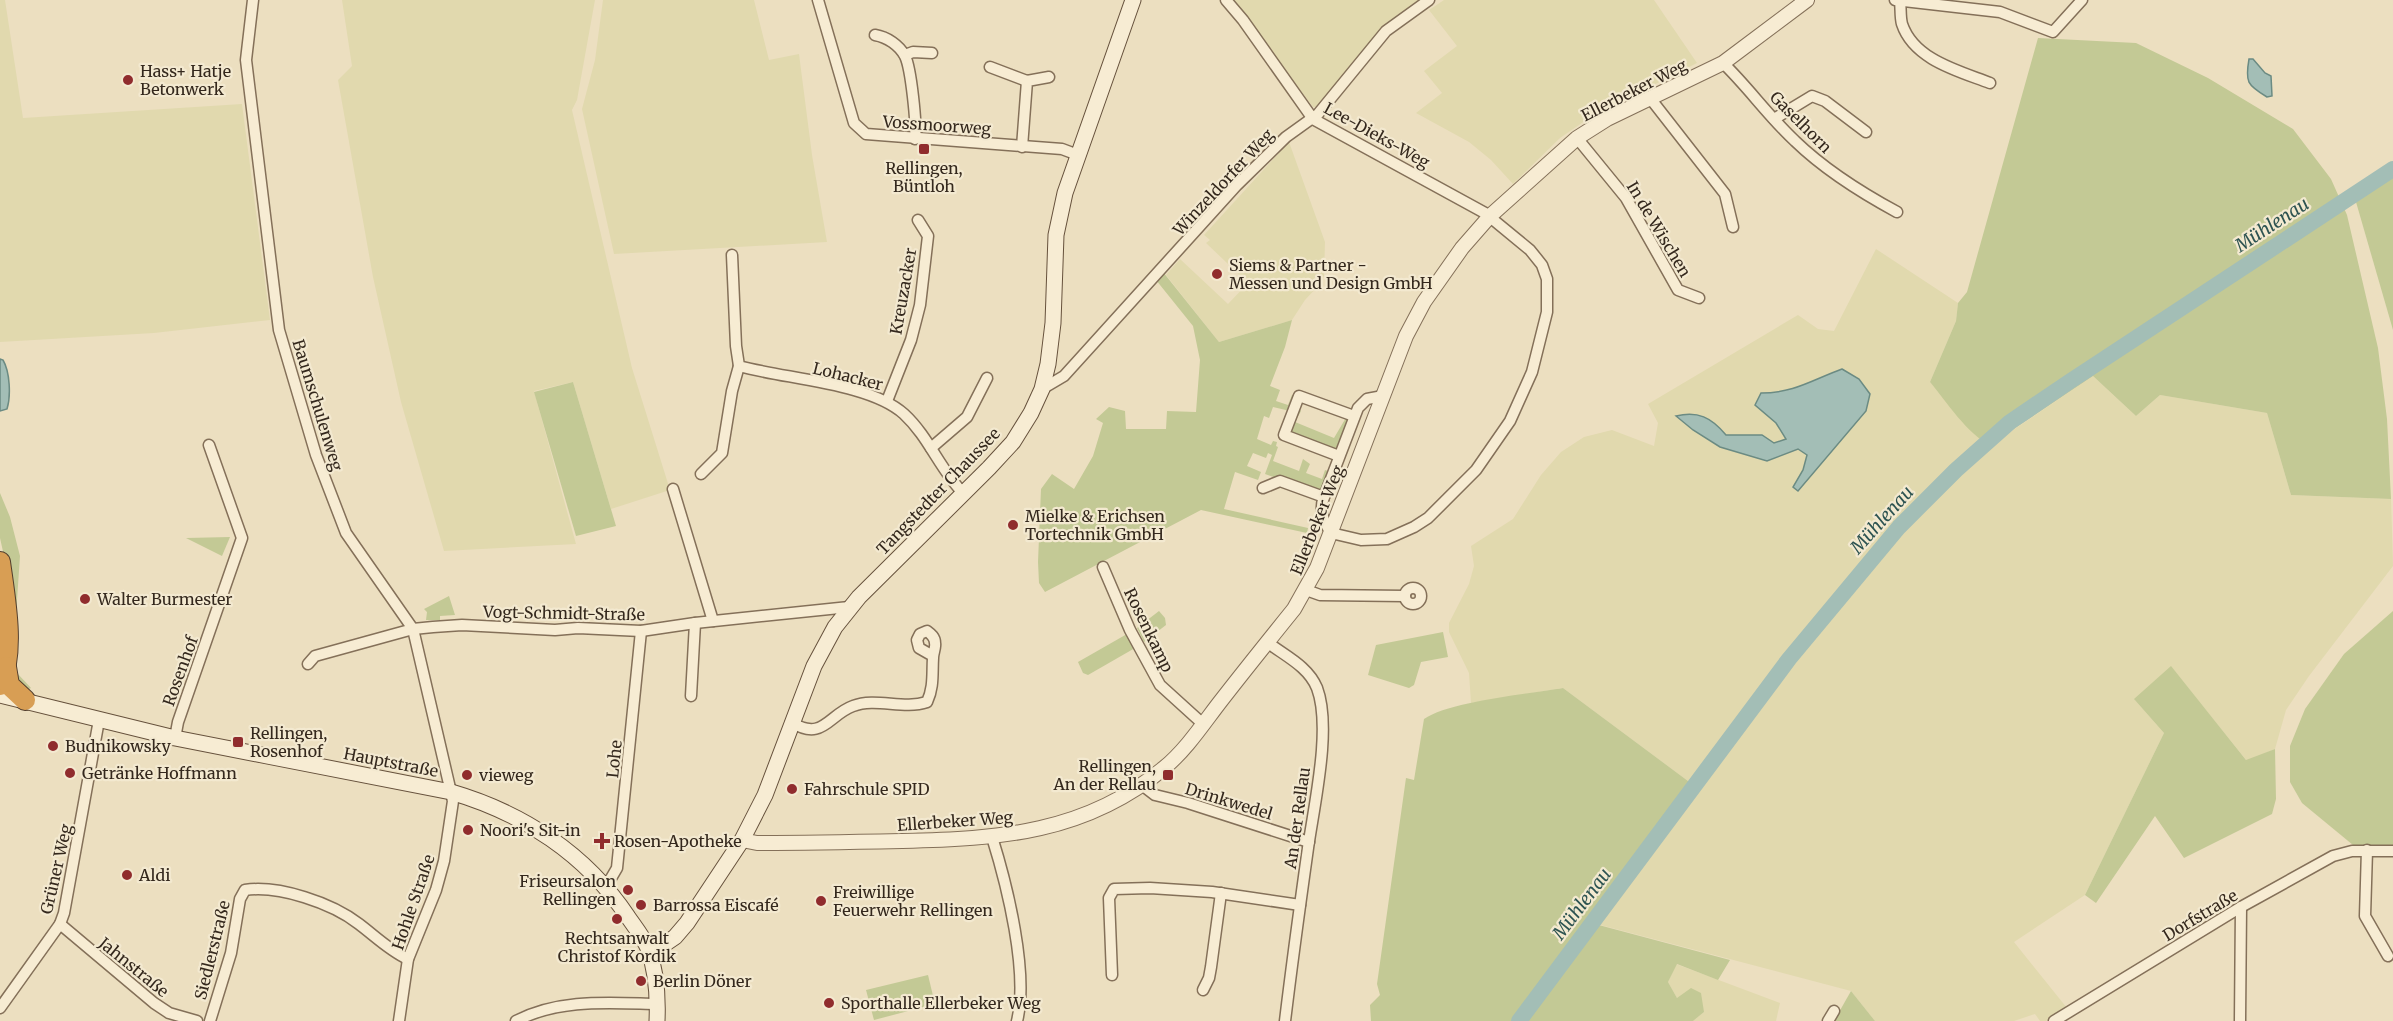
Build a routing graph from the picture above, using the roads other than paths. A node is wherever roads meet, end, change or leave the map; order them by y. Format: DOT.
graph roads {
  1 [pos="252,0"];
  2 [pos="818,0"];
  3 [pos="1133,0"];
  4 [pos="1226,0"];
  5 [pos="1429,0"];
  6 [pos="1807,0"];
  7 [pos="1895,0"];
  8 [pos="2082,0"];
  9 [pos="1900,1"];
  10 [pos="876,35"];
  11 [pos="932,53"];
  12 [pos="905,55"];
  13 [pos="1723,63"];
  14 [pos="990,67"];
  15 [pos="1049,77"];
  16 [pos="1027,81"];
  17 [pos="1990,83"];
  18 [pos="1650,98"];
  19 [pos="1313,118"];
  20 [pos="1774,119"];
  21 [pos="1866,132"];
  22 [pos="1577,138"];
  23 [pos="915,139"];
  24 [pos="1022,147"];
  25 [pos="1078,155"];
  26 [pos="1897,212"];
  27 [pos="1490,216"];
  28 [pos="918,220"];
  29 [pos="1733,227"];
  30 [pos="732,255"];
  31 [pos="1700,297"];
  32 [pos="739,366"];
  33 [pos="987,378"];
  34 [pos="1042,389"];
  35 [pos="1383,396"];
  36 [pos="886,401"];
  37 [pos="1354,416"];
  38 [pos="209,445"];
  39 [pos="931,448"];
  40 [pos="1339,456"];
  41 [pos="701,474"];
  42 [pos="1263,488"];
  43 [pos="673,489"];
  44 [pos="964,494"];
  45 [pos="1324,497"];
  46 [pos="1331,533"];
  47 [pos="0,562"];
  48 [pos="1103,567"];
  49 [pos="1306,590"];
  50 [pos="3,595"];
  51 [pos="1405,596"];
  52 [pos="849,607"];
  53 [pos="714,621"];
  54 [pos="695,623"];
  55 [pos="412,629"];
  56 [pos="0,631"];
  57 [pos="641,631"];
  58 [pos="1267,642"];
  59 [pos="933,656"];
  60 [pos="308,664"];
  61 [pos="3,676"];
  62 [pos="0,695"];
  63 [pos="691,696"];
  64 [pos="25,700"];
  65 [pos="99,720"];
  66 [pos="791,722"];
  67 [pos="1203,724"];
  68 [pos="174,738"];
  69 [pos="1142,785"];
  70 [pos="451,792"];
  71 [pos="992,837"];
  72 [pos="742,840"];
  73 [pos="1309,842"];
  74 [pos="2367,850"];
  75 [pos="2393,851"];
  76 [pos="603,883"];
  77 [pos="1221,894"];
  78 [pos="1300,905"];
  79 [pos="2241,907"];
  80 [pos="60,924"];
  81 [pos="650,954"];
  82 [pos="2388,956"];
  83 [pos="408,959"];
  84 [pos="1113,975"];
  85 [pos="1203,990"];
  86 [pos="658,1004"];
  87 [pos="0,1008"];
  88 [pos="197,1021"];
  89 [pos="210,1021"];
  90 [pos="399,1021"];
  91 [pos="516,1021"];
  92 [pos="657,1021"];
  93 [pos="1017,1021"];
  94 [pos="1285,1021"];
  95 [pos="2054,1021"];
  96 [pos="2240,1021"];
  1 -- 55 [label="street, Baumschulenweg"];
  2 -- 23 [label="street, Vossmoorweg"];
  3 -- 25 [label="main road, Tangstedter Chaussee"];
  4 -- 19 [label="street, Lee-Dieks-Weg"];
  5 -- 19 [label="street, Winzeldorfer Weg"];
  6 -- 13 [label="street, Ellerbeker Weg"];
  7 -- 9 [label="street"];
  8 -- 9 [label="street"];
  9 -- 17 [label="street"];
  10 -- 12 [label="street"];
  11 -- 12 [label="street"];
  12 -- 23 [label="street"];
  13 -- 18 [label="street, Ellerbeker Weg"];
  13 -- 20 [label="street, Gaselhorn"];
  14 -- 16 [label="street"];
  15 -- 16 [label="street"];
  16 -- 24 [label="street"];
  18 -- 22 [label="street, Ellerbeker Weg"];
  18 -- 29 [label="street"];
  19 -- 27 [label="street, Lee-Dieks-Weg"];
  19 -- 34 [label="street, Winzeldorfer Weg"];
  20 -- 21 [label="street"];
  20 -- 26 [label="street, Gaselhorn"];
  22 -- 27 [label="street, Ellerbeker Weg"];
  22 -- 31 [label="street, In de Wischen"];
  23 -- 24 [label="street, Vossmoorweg"];
  24 -- 25 [label="street, Vossmoorweg"];
  25 -- 34 [label="main road, Tangstedter Chaussee"];
  27 -- 35 [label="street, Ellerbeker Weg"];
  27 -- 46 [label="street, Lee-Dieks-Weg"];
  28 -- 36 [label="street, Kreuzacker"];
  30 -- 32 [label="street"];
  32 -- 36 [label="street, Lohacker"];
  32 -- 41 [label="street"];
  33 -- 39 [label="street"];
  34 -- 44 [label="main road, Tangstedter Chaussee"];
  35 -- 37 [label="street"];
  35 -- 46 [label="street, Ellerbeker Weg"];
  36 -- 39 [label="street, Lohacker"];
  37 -- 40 [label="street"];
  37 -- 40 [label="street"];
  38 -- 68 [label="street, Rosenhof"];
  39 -- 44 [label="street, Lohacker"];
  40 -- 45 [label="street"];
  42 -- 45 [label="street"];
  43 -- 53 [label="street"];
  44 -- 52 [label="main road, Tangstedter Chaussee"];
  45 -- 46 [label="street"];
  46 -- 49 [label="street, Ellerbeker Weg"];
  47 -- 50 [label="highway"];
  48 -- 67 [label="street, Rosenkamp"];
  49 -- 51 [label="street"];
  49 -- 58 [label="street, Ellerbeker Weg"];
  50 -- 56 [label="highway"];
  50 -- 61 [label="highway"];
  52 -- 53 [label="street, Vogt-Schmidt-Straße"];
  52 -- 66 [label="main road, Tangstedter Chaussee"];
  53 -- 54 [label="street, Vogt-Schmidt-Straße"];
  54 -- 57 [label="street, Vogt-Schmidt-Straße"];
  54 -- 63 [label="street"];
  55 -- 57 [label="street, Vogt-Schmidt-Straße"];
  55 -- 60 [label="street, Vogt-Schmidt-Straße"];
  55 -- 70 [label="street, Baumschulenweg"];
  57 -- 76 [label="street, Lohe"];
  58 -- 67 [label="street, Ellerbeker Weg"];
  58 -- 73 [label="street, An der Rellau"];
  59 -- 66 [label="street"];
  61 -- 64 [label="highway"];
  62 -- 64 [label="main road, Hauptstraße"];
  64 -- 65 [label="main road, Hauptstraße"];
  65 -- 68 [label="main road, Hauptstraße"];
  65 -- 80 [label="street, Grüner Weg"];
  66 -- 72 [label="main road, Tangstedter Chaussee"];
  67 -- 69 [label="street, Ellerbeker Weg"];
  68 -- 70 [label="main road, Hauptstraße"];
  69 -- 71 [label="street, Ellerbeker Weg"];
  69 -- 73 [label="street, Drinkwedel"];
  70 -- 76 [label="main road, Hauptstraße"];
  70 -- 83 [label="street, Hohle Straße"];
  71 -- 72 [label="street, Ellerbeker Weg"];
  71 -- 93 [label="street"];
  72 -- 81 [label="main road, Tangstedter Chaussee"];
  73 -- 78 [label="street, An der Rellau"];
  74 -- 75 [label="street, Dorfstraße"];
  74 -- 79 [label="street, Dorfstraße"];
  74 -- 82 [label="street"];
  76 -- 81 [label="main road, Hauptstraße"];
  77 -- 78 [label="street"];
  77 -- 84 [label="street"];
  77 -- 85 [label="street"];
  78 -- 94 [label="street, An der Rellau"];
  79 -- 95 [label="street, Dorfstraße"];
  79 -- 96 [label="street"];
  80 -- 87 [label="street, Grüner Weg"];
  80 -- 88 [label="street, Jahnstraße"];
  81 -- 86 [label="main road, Hauptstraße"];
  83 -- 89 [label="street, Siedlerstraße"];
  83 -- 90 [label="street, Hohle Straße"];
  86 -- 91 [label="street"];
  86 -- 92 [label="main road, Hauptstraße"];
}
